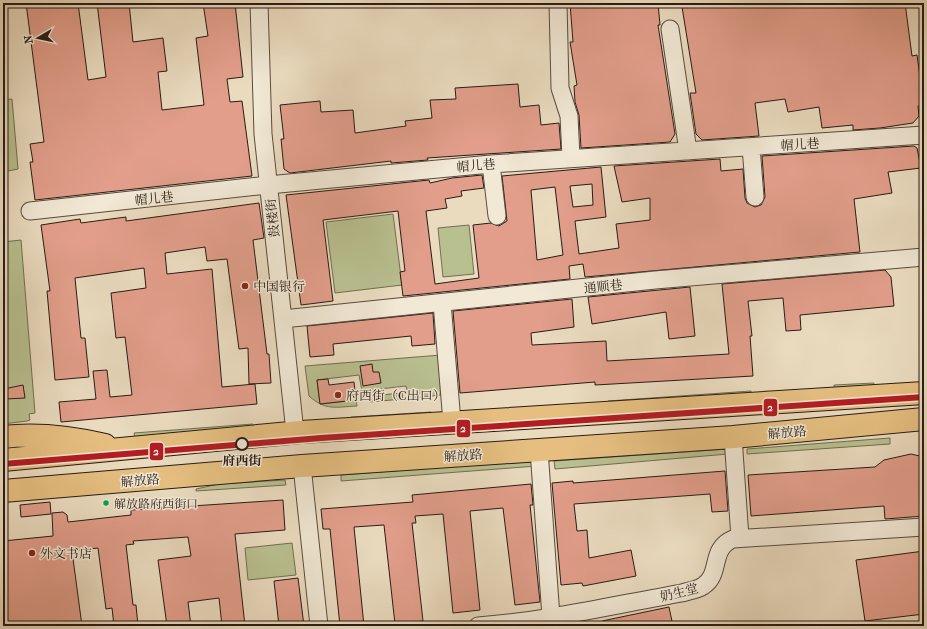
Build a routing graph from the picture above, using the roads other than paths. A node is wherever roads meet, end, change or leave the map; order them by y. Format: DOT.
graph roads {
  1 [pos="259,3"];
  2 [pos="268,3"];
  3 [pos="558,3"];
  4 [pos="670,28"];
  5 [pos="924,135"];
  6 [pos="752,147"];
  7 [pos="688,151"];
  8 [pos="572,158"];
  9 [pos="491,164"];
  10 [pos="271,185"];
  11 [pos="755,197"];
  12 [pos="30,211"];
  13 [pos="497,216"];
  14 [pos="924,257"];
  15 [pos="442,302"];
  16 [pos="285,319"];
  17 [pos="924,393"];
  18 [pos="924,419"];
  19 [pos="452,422"];
  20 [pos="298,432"];
  21 [pos="3,437"];
  22 [pos="733,437"];
  23 [pos="126,449"];
  24 [pos="539,450"];
  25 [pos="3,460"];
  26 [pos="302,466"];
  27 [pos="3,492"];
  28 [pos="924,527"];
  29 [pos="740,538"];
  30 [pos="551,616"];
  31 [pos="320,626"];
  32 [pos="478,626"];
  1 -- 10 [label="street, 鼓楼街"];
  2 -- 10 [label="street, 鼓楼街"];
  3 -- 8 [label="street"];
  4 -- 7 [label="street"];
  5 -- 6 [label="street, 帽儿巷"];
  6 -- 7 [label="street, 帽儿巷"];
  6 -- 11 [label="street"];
  7 -- 8 [label="street, 帽儿巷"];
  8 -- 9 [label="street, 帽儿巷"];
  9 -- 10 [label="street, 帽儿巷"];
  9 -- 13 [label="street"];
  10 -- 12 [label="street, 帽儿巷"];
  10 -- 16 [label="street, 鼓楼街"];
  14 -- 15 [label="street, 通顺巷"];
  15 -- 16 [label="street, 通顺巷"];
  15 -- 19 [label="street"];
  16 -- 20 [label="street, 鼓楼街"];
  17 -- 19 [label="main road"];
  18 -- 22 [label="main road, 解放路"];
  19 -- 20 [label="main road"];
  20 -- 23 [label="main road"];
  21 -- 23 [label="main road"];
  22 -- 24 [label="main road, 解放路"];
  22 -- 29 [label="street"];
  23 -- 25 [label="main road"];
  24 -- 26 [label="main road, 解放路"];
  24 -- 30 [label="street"];
  26 -- 27 [label="main road, 解放路"];
  26 -- 31 [label="street"];
  28 -- 29 [label="street, 奶生堂"];
  29 -- 30 [label="street, 奶生堂"];
  30 -- 32 [label="street, 奶生堂"];
}
